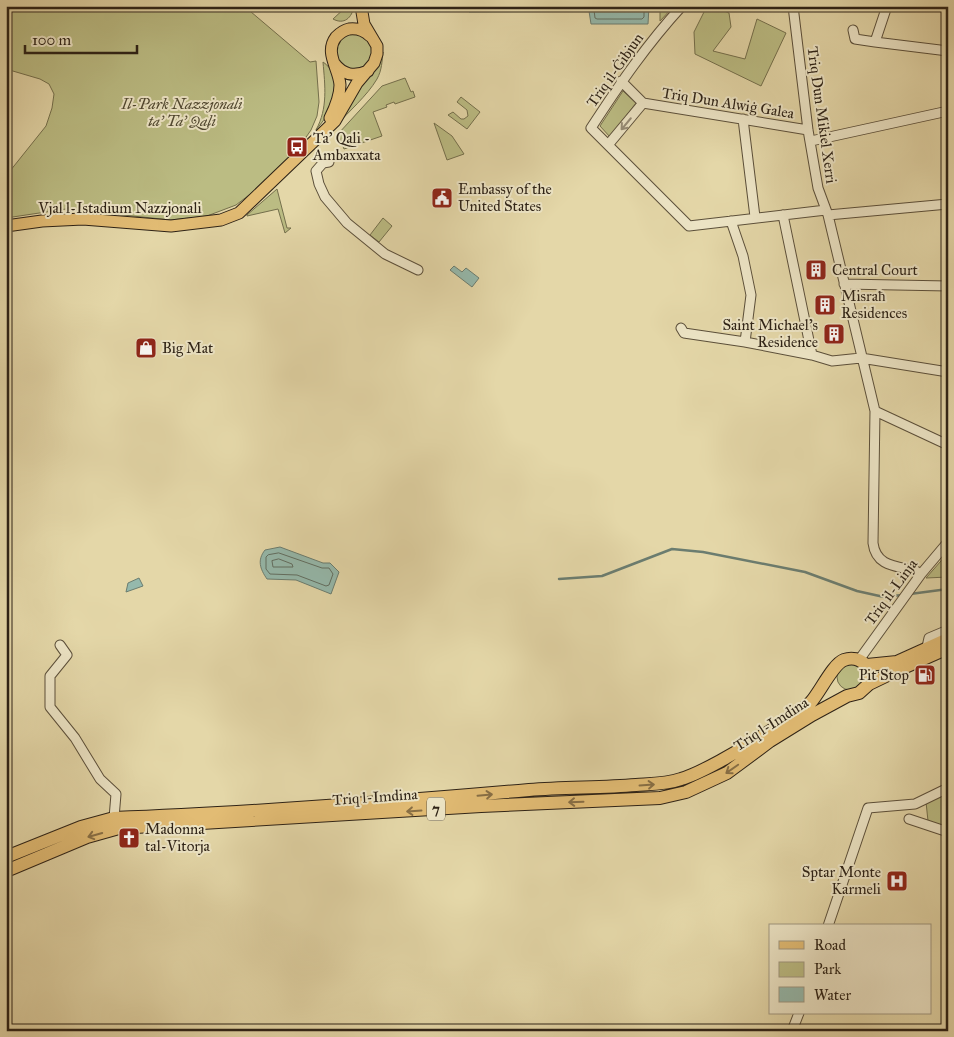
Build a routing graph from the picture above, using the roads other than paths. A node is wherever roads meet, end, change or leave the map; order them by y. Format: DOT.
graph roads {
  1 [pos="360,6"];
  2 [pos="682,6"];
  3 [pos="793,6"];
  4 [pos="888,6"];
  5 [pos="349,29"];
  6 [pos="853,30"];
  7 [pos="373,38"];
  8 [pos="875,42"];
  9 [pos="948,51"];
  10 [pos="334,62"];
  11 [pos="369,70"];
  12 [pos="622,81"];
  13 [pos="643,103"];
  14 [pos="948,111"];
  15 [pos="742,119"];
  16 [pos="808,130"];
  17 [pos="321,135"];
  18 [pos="811,141"];
  19 [pos="608,145"];
  20 [pos="329,162"];
  21 [pos="948,204"];
  22 [pos="827,212"];
  23 [pos="783,215"];
  24 [pos="755,218"];
  25 [pos="731,221"];
  26 [pos="6,226"];
  27 [pos="418,270"];
  28 [pos="844,284"];
  29 [pos="948,286"];
  30 [pos="681,328"];
  31 [pos="745,342"];
  32 [pos="812,355"];
  33 [pos="861,358"];
  34 [pos="948,372"];
  35 [pos="875,412"];
  36 [pos="948,445"];
  37 [pos="948,542"];
  38 [pos="921,574"];
  39 [pos="948,630"];
  40 [pos="948,639"];
  41 [pos="60,645"];
  42 [pos="927,647"];
  43 [pos="948,648"];
  44 [pos="863,663"];
  45 [pos="832,673"];
  46 [pos="870,684"];
  47 [pos="847,696"];
  48 [pos="948,788"];
  49 [pos="114,818"];
  50 [pos="909,819"];
  51 [pos="948,832"];
  52 [pos="6,857"];
  53 [pos="6,871"];
  54 [pos="829,924"];
  55 [pos="798,1014"];
  56 [pos="792,1031"];
  1 -- 5 [label="main road"];
  1 -- 7 [label="main road"];
  2 -- 12 [label="street, Triq il-Ġibjun"];
  3 -- 16 [label="street, Triq Dun Mikiel Xerri"];
  4 -- 8 [label="street"];
  5 -- 7 [label="main road"];
  5 -- 10 [label="main road"];
  6 -- 8 [label="street"];
  7 -- 11 [label="main road"];
  8 -- 9 [label="street"];
  10 -- 11 [label="main road"];
  10 -- 17 [label="main road"];
  11 -- 17 [label="main road, Vjal l-Istadium Nazzjonali"];
  12 -- 13 [label="street, Triq Dun Alwiġ Galea"];
  12 -- 19 [label="street, Triq il-Ġibjun"];
  13 -- 15 [label="street, Triq Dun Alwiġ Galea"];
  13 -- 19 [label="street, one-way"];
  14 -- 18 [label="street"];
  15 -- 16 [label="street, Triq Dun Alwiġ Galea"];
  15 -- 24 [label="street"];
  16 -- 18 [label="street, Triq Dun Mikiel Xerri"];
  17 -- 26 [label="main road, Vjal l-Istadium Nazzjonali"];
  18 -- 22 [label="street, Triq Dun Mikiel Xerri"];
  19 -- 25 [label="street"];
  20 -- 27 [label="street"];
  21 -- 22 [label="street"];
  22 -- 23 [label="street"];
  22 -- 28 [label="street, Triq Dun Mikiel Xerri"];
  23 -- 24 [label="street"];
  23 -- 32 [label="street"];
  24 -- 25 [label="street"];
  25 -- 31 [label="street"];
  28 -- 29 [label="street"];
  28 -- 33 [label="street, Triq Dun Mikiel Xerri"];
  30 -- 31 [label="street"];
  31 -- 32 [label="street"];
  32 -- 33 [label="street"];
  33 -- 34 [label="street"];
  33 -- 35 [label="street, Triq Dun Mikiel Xerri"];
  35 -- 36 [label="street"];
  35 -- 38 [label="street, Triq Dun Mikiel Xerri"];
  37 -- 38 [label="street, Triq il-Linja"];
  38 -- 44 [label="street, Triq il-Linja"];
  39 -- 42 [label="street"];
  40 -- 42 [label="highway, Triq l-Imdina / 7"];
  41 -- 49 [label="street"];
  42 -- 44 [label="highway, Triq l-Imdina / 7"];
  43 -- 46 [label="highway, Triq l-Imdina / 7"];
  44 -- 45 [label="highway, Triq l-Imdina / 7"];
  44 -- 46 [label="highway"];
  45 -- 47 [label="highway"];
  49 -- 45 [label="highway, Triq l-Imdina / 7, one-way"];
  46 -- 47 [label="highway, Triq l-Imdina / 7"];
  47 -- 53 [label="highway, Triq l-Imdina / 7, one-way"];
  48 -- 54 [label="street"];
  49 -- 52 [label="highway, Triq l-Imdina / 7"];
  50 -- 51 [label="street"];
  55 -- 56 [label="street"];
}
